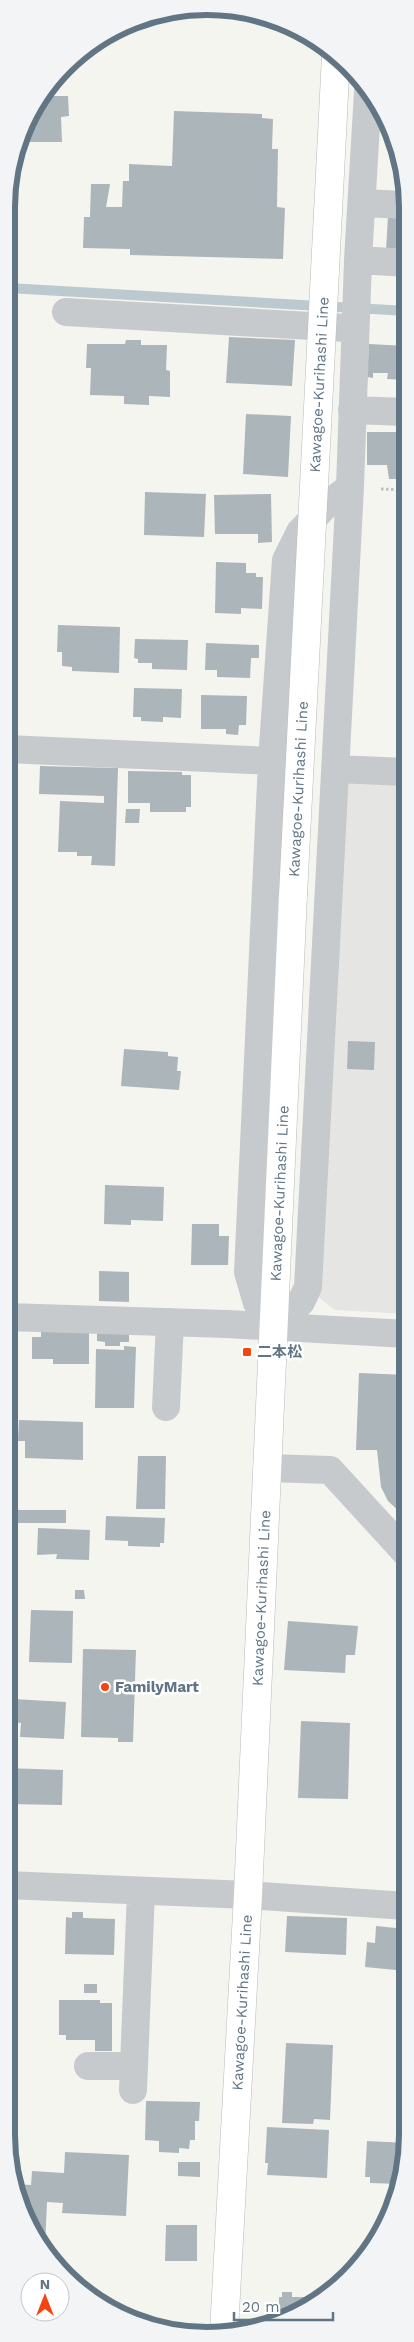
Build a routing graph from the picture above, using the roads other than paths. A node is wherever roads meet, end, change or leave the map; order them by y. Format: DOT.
graph roads {
  1 [pos="336,64"];
  2 [pos="368,101"];
  3 [pos="362,202"];
  4 [pos="399,204"];
  5 [pos="358,260"];
  6 [pos="399,263"];
  7 [pos="66,312"];
  8 [pos="355,329"];
  9 [pos="352,410"];
  10 [pos="399,412"];
  11 [pos="350,487"];
  12 [pos="15,749"];
  13 [pos="272,761"];
  14 [pos="336,769"];
  15 [pos="399,772"];
  16 [pos="15,1317"];
  17 [pos="170,1322"];
  18 [pos="274,1326"];
  19 [pos="399,1334"];
  20 [pos="166,1407"];
  21 [pos="267,1468"];
  22 [pos="399,1545"];
  23 [pos="15,1885"];
  24 [pos="141,1891"];
  25 [pos="248,1895"];
  26 [pos="399,1906"];
  27 [pos="88,2066"];
  28 [pos="224,2326"];
  1 -- 18 [label="main road, Kawagoe-Kurihashi Line, bridge"];
  2 -- 3 [label="street"];
  3 -- 4 [label="street"];
  3 -- 5 [label="street"];
  5 -- 6 [label="street"];
  5 -- 8 [label="street"];
  7 -- 8 [label="street"];
  8 -- 9 [label="street"];
  9 -- 10 [label="street"];
  9 -- 11 [label="street"];
  11 -- 13 [label="street"];
  11 -- 14 [label="street"];
  12 -- 13 [label="street"];
  13 -- 18 [label="street"];
  14 -- 15 [label="street"];
  14 -- 18 [label="street"];
  16 -- 17 [label="street"];
  17 -- 18 [label="street"];
  17 -- 20 [label="street"];
  18 -- 19 [label="street"];
  18 -- 21 [label="main road, Kawagoe-Kurihashi Line"];
  21 -- 22 [label="street"];
  21 -- 25 [label="main road, Kawagoe-Kurihashi Line"];
  23 -- 24 [label="street"];
  24 -- 25 [label="street"];
  24 -- 27 [label="street"];
  25 -- 26 [label="street"];
  25 -- 28 [label="main road, Kawagoe-Kurihashi Line"];
}
